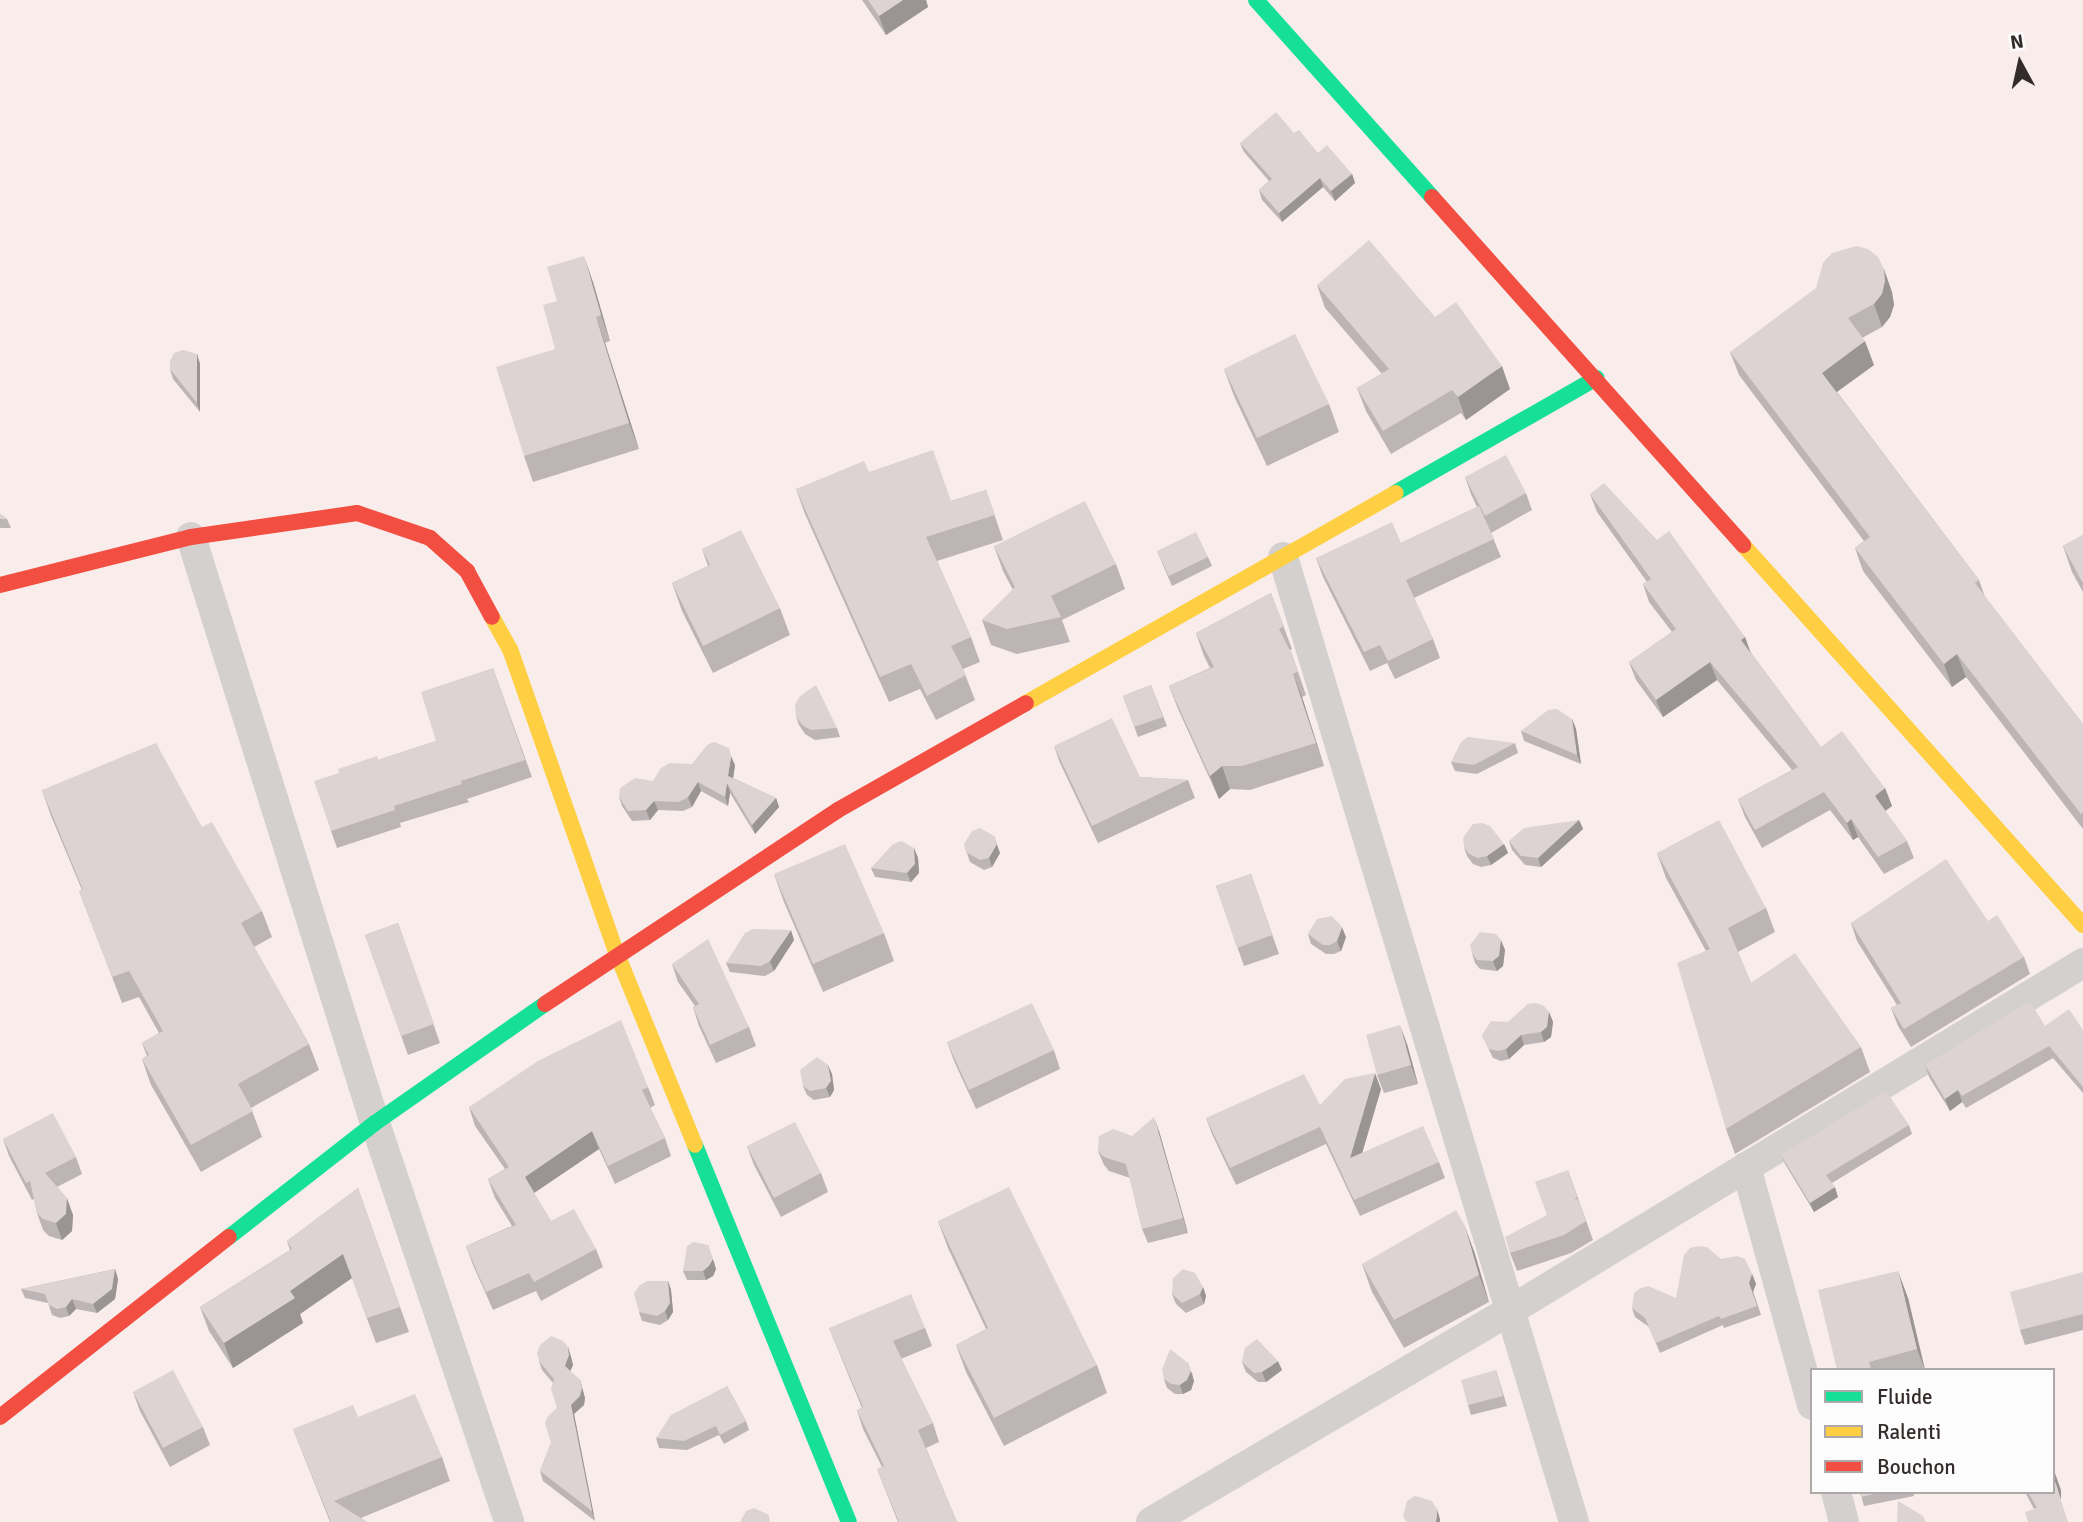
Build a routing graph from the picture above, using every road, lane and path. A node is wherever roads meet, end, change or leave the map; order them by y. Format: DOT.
graph roads {
  1 [pos="1256,0"];
  2 [pos="1597,378"];
  3 [pos="191,537"];
  4 [pos="1283,557"];
  5 [pos="0,585"];
  6 [pos="2083,925"];
  7 [pos="618,954"];
  8 [pos="2083,963"];
  9 [pos="375,1123"];
  10 [pos="1746,1167"];
  11 [pos="1511,1310"];
  12 [pos="1810,1398"];
  13 [pos="0,1417"];
  14 [pos="1837,1494"];
  15 [pos="509,1522"];
  16 [pos="849,1522"];
  17 [pos="1151,1522"];
  18 [pos="1574,1522"];
  19 [pos="1844,1522"];
  1 -- 2 [label="main road"];
  2 -- 4 [label="main road"];
  2 -- 6 [label="main road"];
  3 -- 5 [label="main road"];
  3 -- 7 [label="main road"];
  3 -- 9 [label="street"];
  4 -- 7 [label="main road"];
  4 -- 11 [label="street"];
  7 -- 9 [label="main road"];
  7 -- 16 [label="main road"];
  8 -- 10 [label="street"];
  9 -- 13 [label="main road"];
  9 -- 15 [label="street"];
  10 -- 11 [label="street"];
  10 -- 12 [label="street"];
  11 -- 17 [label="street"];
  11 -- 18 [label="street"];
  14 -- 19 [label="street"];
}
